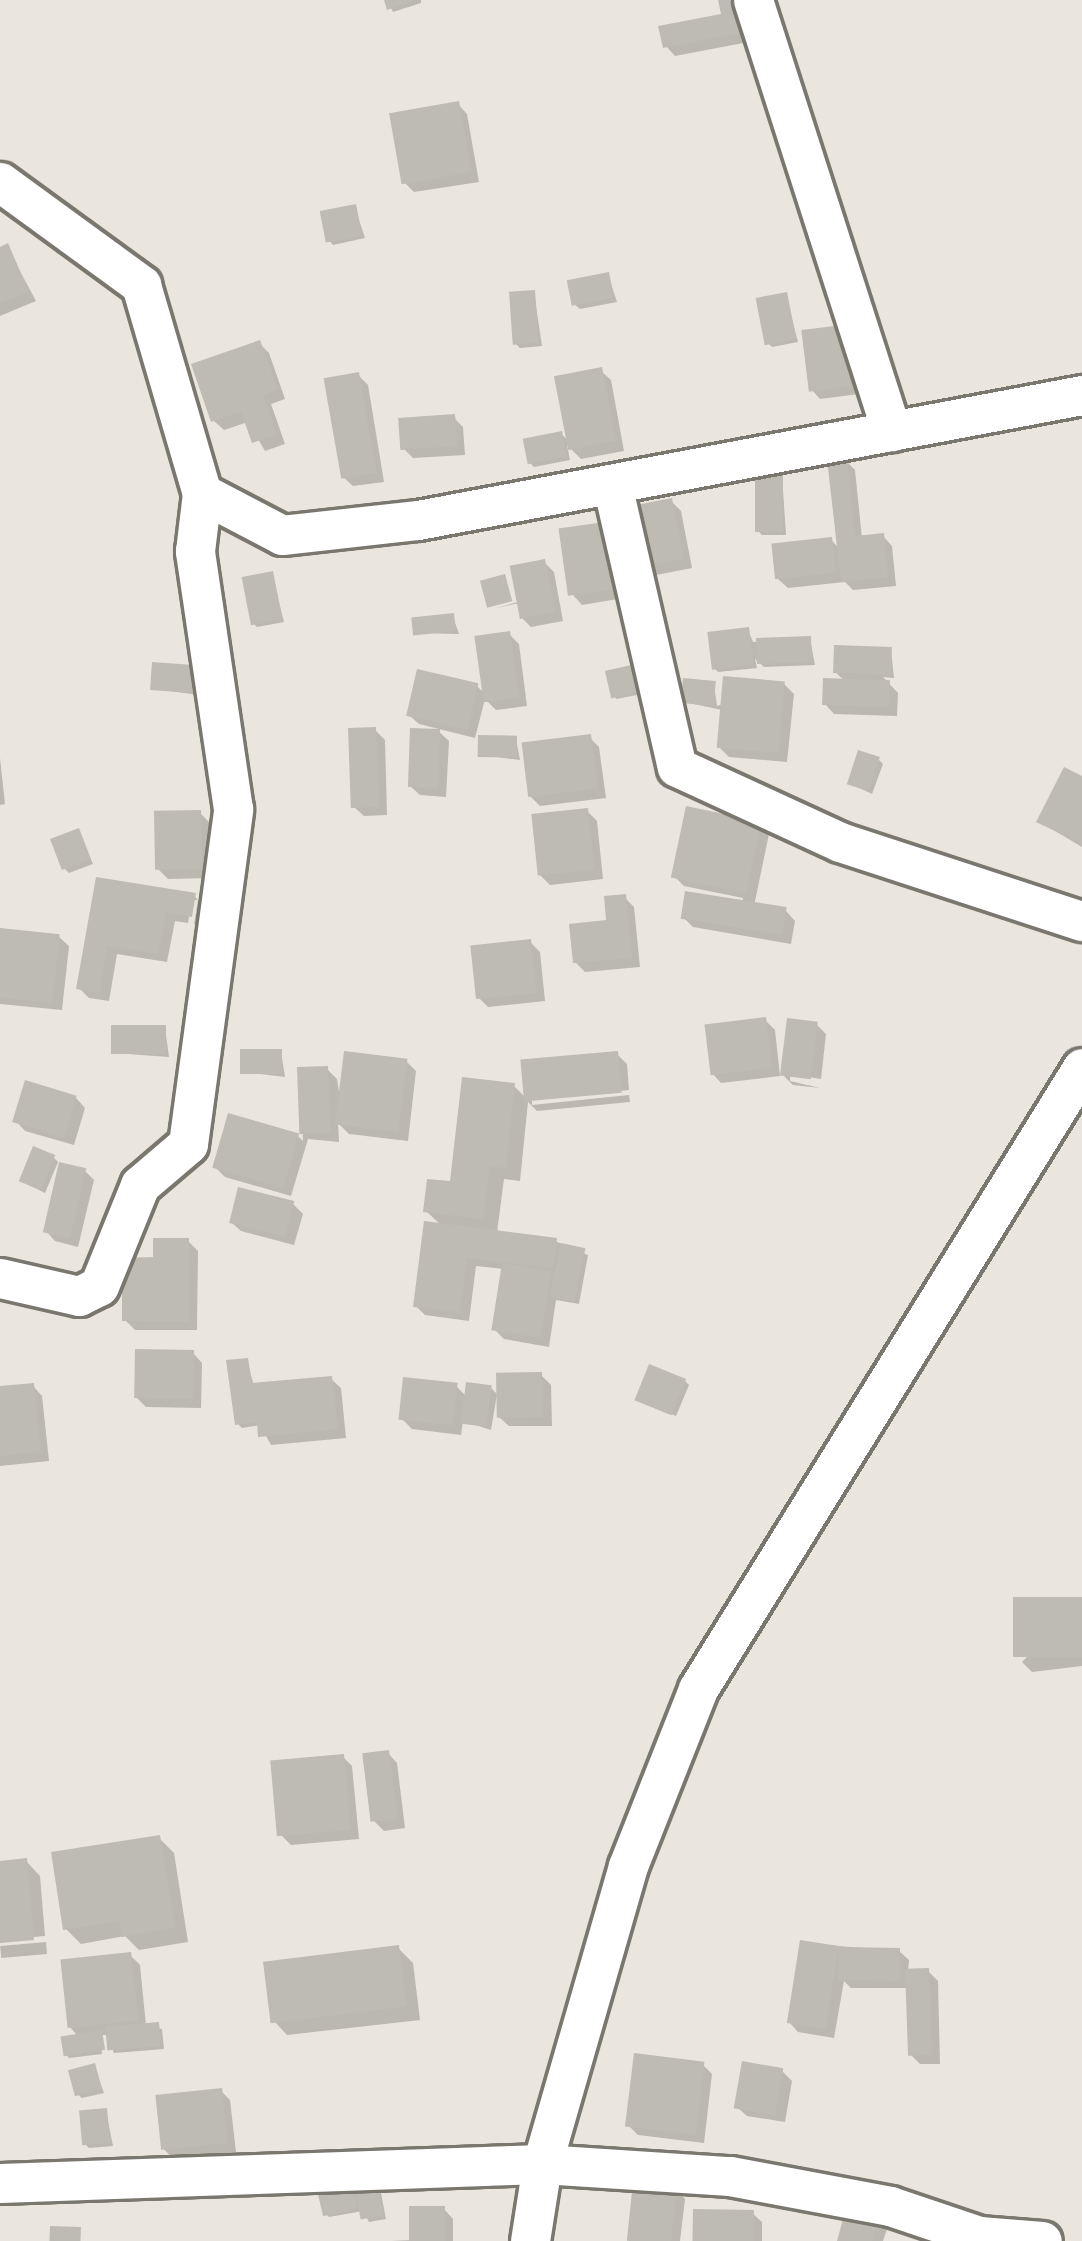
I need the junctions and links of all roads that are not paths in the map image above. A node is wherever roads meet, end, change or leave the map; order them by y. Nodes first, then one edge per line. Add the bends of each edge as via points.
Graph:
1 (753, 0) edge
2 (0, 182) edge
3 (1082, 395) edge
4 (891, 431) junction
5 (612, 484) junction
6 (202, 493) junction
7 (1082, 921) edge
8 (1082, 1068) edge
9 (0, 1277) edge
10 (542, 2164) junction
11 (0, 2183) edge
12 (530, 2241) edge
13 (1042, 2241) edge

1 - 4 street
2 - 6 street via 141,285
3 - 4 street
4 - 5 street
5 - 6 street via 283,536
5 - 7 street via 677,767 840,842
6 - 9 street via 195,551 233,809 188,1144 140,1185 99,1286 79,1296
8 - 10 street via 698,1689 628,1865
10 - 11 street
10 - 12 street
10 - 13 street via 730,2176 890,2206 980,2236

